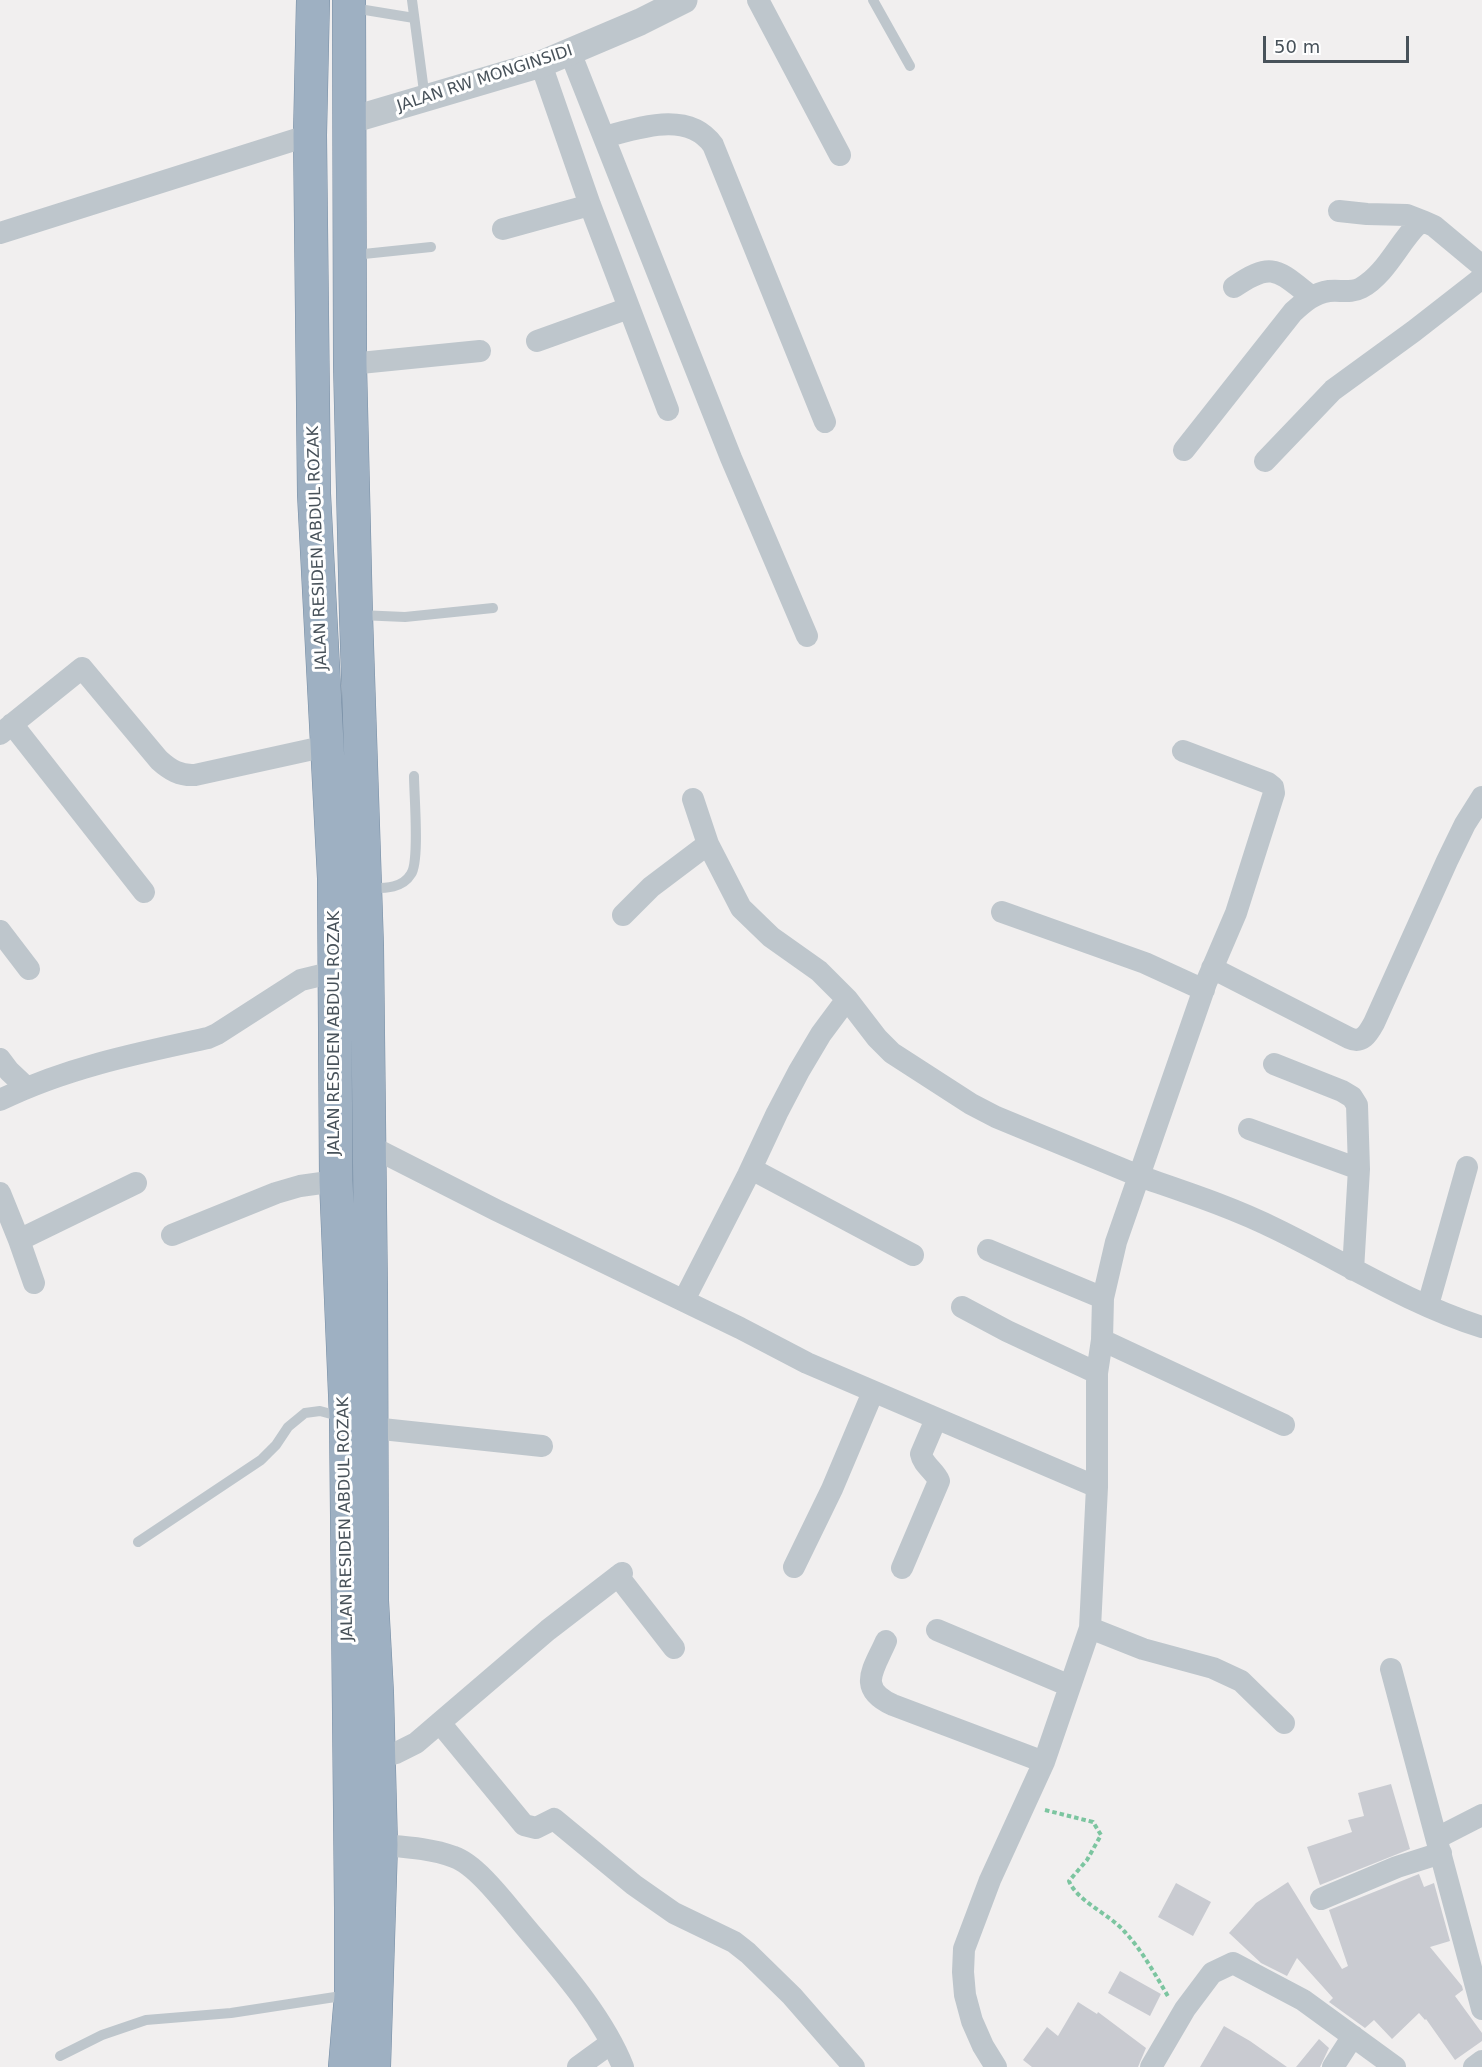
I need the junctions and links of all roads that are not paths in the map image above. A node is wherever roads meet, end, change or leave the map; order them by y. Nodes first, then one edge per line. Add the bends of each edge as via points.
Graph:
1 (314, 0) edge
2 (412, 0) edge
3 (684, 0) edge
4 (758, 0) edge
5 (873, 0) edge
6 (349, 4) edge
7 (414, 18) junction
8 (570, 52) junction
9 (541, 64) junction
10 (910, 66) dead end
11 (425, 99) junction
12 (348, 121) junction
13 (310, 135) junction
14 (604, 137) junction
15 (840, 155) dead end
16 (590, 205) junction
17 (1339, 211) dead end
18 (1425, 222) junction
19 (503, 230) dead end
20 (0, 232) edge
21 (431, 247) dead end
22 (349, 255) junction
23 (1482, 266) edge
24 (1482, 278) edge
25 (1234, 287) dead end
26 (1312, 297) junction
27 (629, 308) junction
28 (537, 341) dead end
29 (480, 351) dead end
30 (350, 364) junction
31 (668, 410) dead end
32 (825, 422) dead end
33 (1184, 450) dead end
34 (1265, 460) dead end
35 (493, 608) dead end
36 (356, 615) junction
37 (807, 636) dead end
38 (6, 729) edge
39 (327, 746) junction
40 (1183, 752) dead end
41 (414, 776) dead end
42 (1482, 797) edge
43 (693, 799) dead end
44 (708, 844) junction
45 (365, 888) junction
46 (144, 892) dead end
47 (1002, 912) dead end
48 (623, 915) dead end
49 (0, 931) edge
50 (29, 969) dead end
51 (334, 972) junction
52 (1208, 978) junction
53 (847, 999) junction
54 (0, 1059) edge
55 (1274, 1064) dead end
56 (26, 1088) junction
57 (0, 1100) edge
58 (1250, 1129) dead end
59 (370, 1146) junction
60 (1467, 1167) dead end
61 (1359, 1170) junction
62 (748, 1175) junction
63 (1139, 1176) junction
64 (336, 1181) junction
65 (136, 1183) dead end
66 (0, 1193) edge
67 (172, 1235) dead end
68 (20, 1240) junction
69 (988, 1250) dead end
70 (913, 1255) dead end
71 (1353, 1270) junction
72 (34, 1283) dead end
73 (1103, 1298) junction
74 (684, 1300) junction
75 (1428, 1305) junction
76 (962, 1307) dead end
77 (1482, 1327) edge
78 (1102, 1340) junction
79 (1097, 1373) junction
80 (873, 1392) junction
81 (936, 1419) junction
82 (359, 1422) junction
83 (1284, 1425) dead end
84 (542, 1446) dead end
85 (1097, 1487) junction
86 (138, 1542) dead end
87 (794, 1567) dead end
88 (903, 1568) dead end
89 (1090, 1628) junction
90 (937, 1630) dead end
91 (886, 1641) dead end
92 (674, 1648) dead end
93 (1391, 1669) dead end
94 (1070, 1686) junction
95 (440, 1723) junction
96 (1284, 1723) dead end
97 (379, 1758) junction
98 (1044, 1762) junction
99 (1482, 1815) edge
100 (381, 1845) junction
101 (1439, 1846) junction
102 (1321, 1899) dead end
103 (351, 1995) junction
104 (1482, 2009) edge
105 (1353, 2036) junction
106 (611, 2043) junction
107 (60, 2056) dead end
108 (1482, 2061) edge
109 (345, 2067) edge
110 (374, 2067) edge
111 (578, 2067) edge
112 (623, 2067) edge
113 (854, 2067) edge
114 (995, 2067) edge
115 (1151, 2067) edge
116 (1333, 2067) edge
117 (1395, 2067) edge
118 (1474, 2067) edge

1 - 13 highway, JALAN RESIDEN ABDUL ROZAK
2 - 7 lane
3 - 8 street, JALAN RW MONGINSIDI
4 - 15 street
5 - 10 lane
6 - 7 lane
6 - 12 highway, JALAN RESIDEN ABDUL ROZAK
7 - 11 lane
8 - 9 street, JALAN RW MONGINSIDI
8 - 14 street
9 - 11 street, JALAN RW MONGINSIDI
9 - 16 street
11 - 12 street, JALAN RW MONGINSIDI
12 - 22 highway, JALAN RESIDEN ABDUL ROZAK
13 - 20 street
13 - 39 highway, JALAN RESIDEN ABDUL ROZAK via 314,494
14 - 32 street via 647,126 669,125 690,127 714,145
14 - 37 street via 731,458
16 - 19 street
16 - 27 street
17 - 18 street via 1407,215
18 - 23 street
18 - 26 street via 1409,232 1377,275 1363,287
21 - 22 lane
22 - 30 highway, JALAN RESIDEN ABDUL ROZAK
24 - 34 street via 1333,390
25 - 26 street via 1251,275 1274,271
26 - 33 street via 1293,312
27 - 28 street
27 - 31 street
29 - 30 street
30 - 36 highway, JALAN RESIDEN ABDUL ROZAK
35 - 36 lane via 405,616
36 - 45 highway, JALAN RESIDEN ABDUL ROZAK
38 - 39 street via 82,668 159,760 181,774 195,775
38 - 46 street
39 - 51 highway, JALAN RESIDEN ABDUL ROZAK
40 - 52 street via 1268,783 1274,790 1236,913
41 - 45 lane via 412,874 398,886
42 - 52 street via 1447,861 1374,1023 1360,1040 1354,1041
43 - 44 street
44 - 48 street via 651,887
44 - 53 street via 747,915 819,971
45 - 59 highway, JALAN RESIDEN ABDUL ROZAK
47 - 52 street via 1145,963
49 - 50 street
51 - 56 street via 301,981 208,1038 90,1066
51 - 64 highway, JALAN RESIDEN ABDUL ROZAK
52 - 63 street
53 - 62 street via 800,1071
53 - 63 street via 892,1053 970,1104
54 - 56 street
55 - 61 street via 1355,1100 1359,1111
56 - 57 street
58 - 61 street
59 - 74 street
59 - 82 highway, JALAN RESIDEN ABDUL ROZAK
60 - 75 street
61 - 71 street
62 - 70 street via 759,1173
62 - 74 street
63 - 71 street via 1241,1213
63 - 73 street via 1116,1242
64 - 67 street via 276,1193
64 - 82 highway, JALAN RESIDEN ABDUL ROZAK
65 - 68 street
66 - 68 street
68 - 72 street
69 - 73 street
71 - 75 street
73 - 78 street
74 - 80 street
75 - 77 street
76 - 79 street
78 - 79 street
78 - 83 street
79 - 85 street
80 - 81 street
80 - 87 street
81 - 85 street
81 - 88 street via 921,1454 939,1481
82 - 84 street
82 - 86 lane via 320,1411 305,1413 288,1426 261,1460
82 - 97 highway, JALAN RESIDEN ABDUL ROZAK
82 - 103 highway, JALAN RESIDEN ABDUL ROZAK
85 - 89 street
89 - 94 street
89 - 96 street via 1241,1681
90 - 94 street
91 - 98 street via 870,1678 877,1696
92 - 95 street via 620,1575 548,1630
93 - 101 street
94 - 98 street
95 - 97 street via 416,1743
95 - 113 street via 524,1825 536,1828 554,1819 674,1914 734,1942 792,1996
97 - 100 highway, JALAN RESIDEN ABDUL ROZAK
98 - 114 street via 990,1880 964,1949 965,1995 982,2046
99 - 101 street
100 - 106 street via 456,1857 478,1874 548,1954
100 - 110 highway, JALAN RESIDEN ABDUL ROZAK
101 - 102 street
101 - 104 street
103 - 107 lane via 231,2013 146,2020 102,2035
103 - 109 highway, JALAN RESIDEN ABDUL ROZAK
105 - 115 street via 1302,2000 1233,1963 1212,1973 1180,2016
105 - 116 street
105 - 117 street
106 - 111 street
106 - 112 street
108 - 118 street

